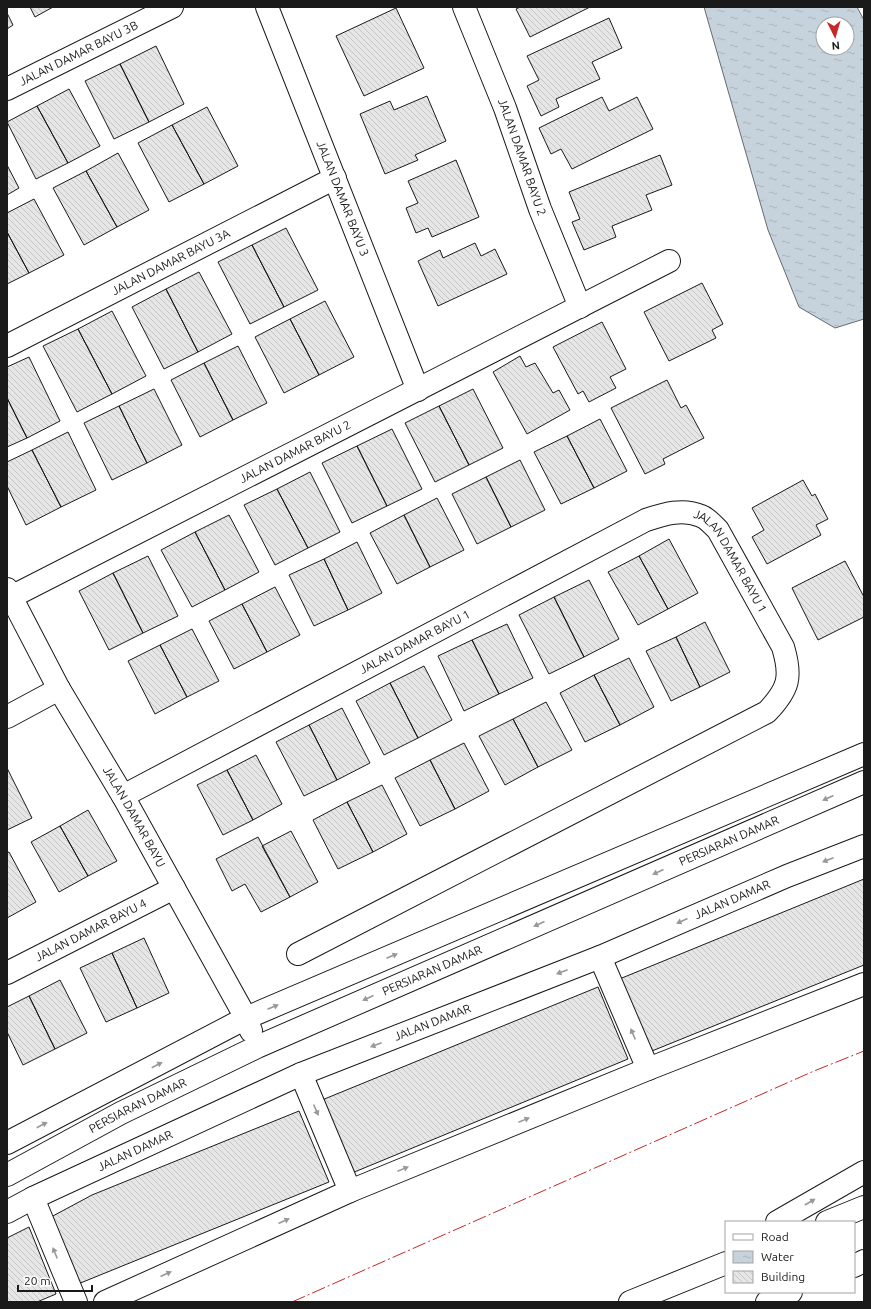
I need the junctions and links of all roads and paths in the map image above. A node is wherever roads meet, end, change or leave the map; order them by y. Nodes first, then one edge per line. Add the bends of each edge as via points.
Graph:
1 (172, 7) edge
2 (267, 7) edge
3 (464, 7) edge
4 (7, 88) edge
5 (335, 178) junction
6 (669, 261) dead end
7 (580, 307) junction
8 (7, 346) edge
9 (418, 390) junction
10 (9, 593) edge
11 (60, 689) junction
12 (7, 717) edge
13 (864, 754) edge
14 (864, 782) edge
15 (123, 796) junction
16 (864, 846) edge
17 (174, 888) junction
18 (298, 954) dead end
19 (600, 957) junction
20 (7, 973) edge
21 (864, 984) edge
22 (246, 1018) junction
23 (257, 1047) junction
24 (648, 1069) junction
25 (301, 1074) junction
26 (7, 1143) edge
27 (864, 1172) edge
28 (7, 1175) edge
29 (350, 1191) junction
30 (32, 1198) junction
31 (864, 1207) edge
32 (7, 1212) edge
33 (778, 1221) edge
34 (829, 1221) edge
35 (725, 1252) edge
36 (864, 1261) edge
37 (725, 1263) edge
38 (855, 1266) edge
39 (664, 1288) junction
40 (789, 1293) edge
41 (76, 1302) edge
42 (104, 1302) edge
43 (630, 1302) edge
44 (767, 1302) edge

1 - 4 street, JALAN DAMAR BAYU 3B
2 - 5 street, JALAN DAMAR BAYU 3
3 - 7 street, JALAN DAMAR BAYU 2
5 - 8 street, JALAN DAMAR BAYU 3A
5 - 9 street, JALAN DAMAR BAYU 3
6 - 7 street, JALAN DAMAR BAYU 2
7 - 9 street, JALAN DAMAR BAYU 2
9 - 10 street, JALAN DAMAR BAYU 2
10 - 11 street, JALAN DAMAR BAYU
11 - 12 street
11 - 15 street, JALAN DAMAR BAYU
22 -> 13 street
14 -> 23 street, PERSIARAN DAMAR
15 - 17 street, JALAN DAMAR BAYU
15 - 18 street, JALAN DAMAR BAYU 1 via 646,520 668,513 687,512 702,516 718,530 783,647 788,664 787,682 780,698 767,712
16 -> 19 street, JALAN DAMAR via 787,876
17 - 20 street, JALAN DAMAR BAYU 4
17 - 22 street, JALAN DAMAR BAYU
24 -> 19 street
19 -> 25 street, JALAN DAMAR
21 - 24 street
22 - 23 street, JALAN DAMAR BAYU
26 -> 22 street
23 - 28 street, PERSIARAN DAMAR via 121,1113
29 -> 24 street
25 -> 29 street
25 - 30 street, JALAN DAMAR
33 -> 27 street
42 -> 29 street
30 - 32 street, JALAN DAMAR
41 -> 30 street
31 - 34 street
35 - 39 street
36 - 38 street
37 - 39 street
39 - 43 street
40 - 44 street

